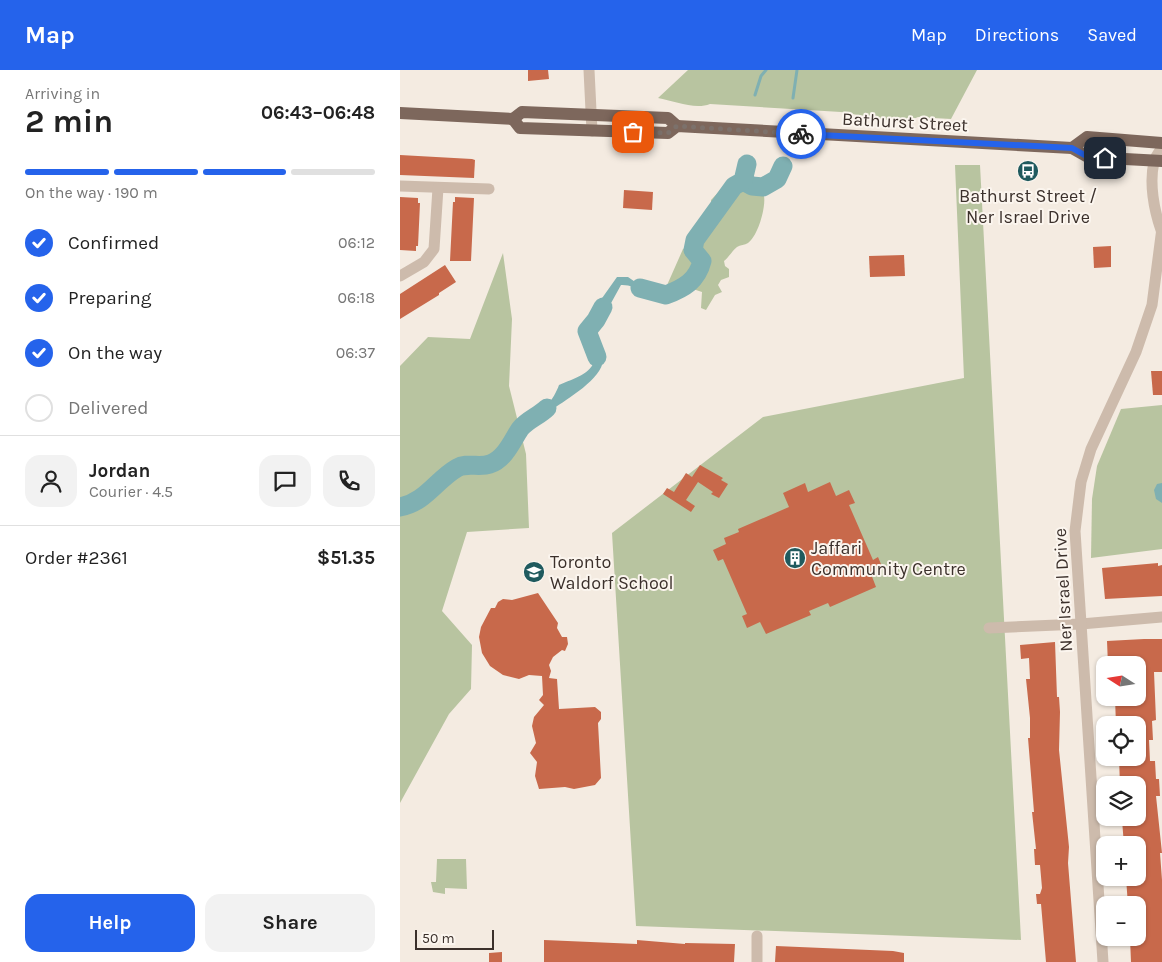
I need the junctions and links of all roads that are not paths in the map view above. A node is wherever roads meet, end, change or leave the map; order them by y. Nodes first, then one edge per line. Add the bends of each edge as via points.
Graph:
1 (589, 70) edge
2 (400, 113) edge
3 (591, 116) junction
4 (513, 118) junction
5 (677, 126) junction
6 (592, 131) junction
7 (1162, 143) edge
8 (1072, 148) junction
9 (1162, 148) edge
10 (1158, 161) edge
11 (400, 186) edge
12 (438, 188) junction
13 (489, 189) dead end
14 (1162, 229) edge
15 (400, 276) edge
16 (1162, 617) edge
17 (1081, 624) junction
18 (989, 628) dead end
19 (758, 936) dead end
20 (757, 962) edge
21 (1103, 962) edge

1 - 3 street
2 - 4 main road, Bathurst Street
3 - 4 main road, Bathurst Street via 522,112
3 - 5 main road, Bathurst Street via 668,118
3 - 6 street
4 - 6 main road, Bathurst Street via 520,128
5 - 6 main road, Bathurst Street via 668,133
5 - 8 main road, Bathurst Street
7 - 8 main road, Bathurst Street via 1087,137
8 - 10 main road, Bathurst Street via 1088,157
9 - 10 street
10 - 14 street, Ner Israel Drive via 1154,211
11 - 12 street
12 - 13 street
12 - 15 street via 434,249 426,260
14 - 17 street, Ner Israel Drive via 1152,305 1140,343 1091,448 1081,482 1076,531
16 - 17 street
17 - 18 street
17 - 21 street, Ner Israel Drive
19 - 20 street

